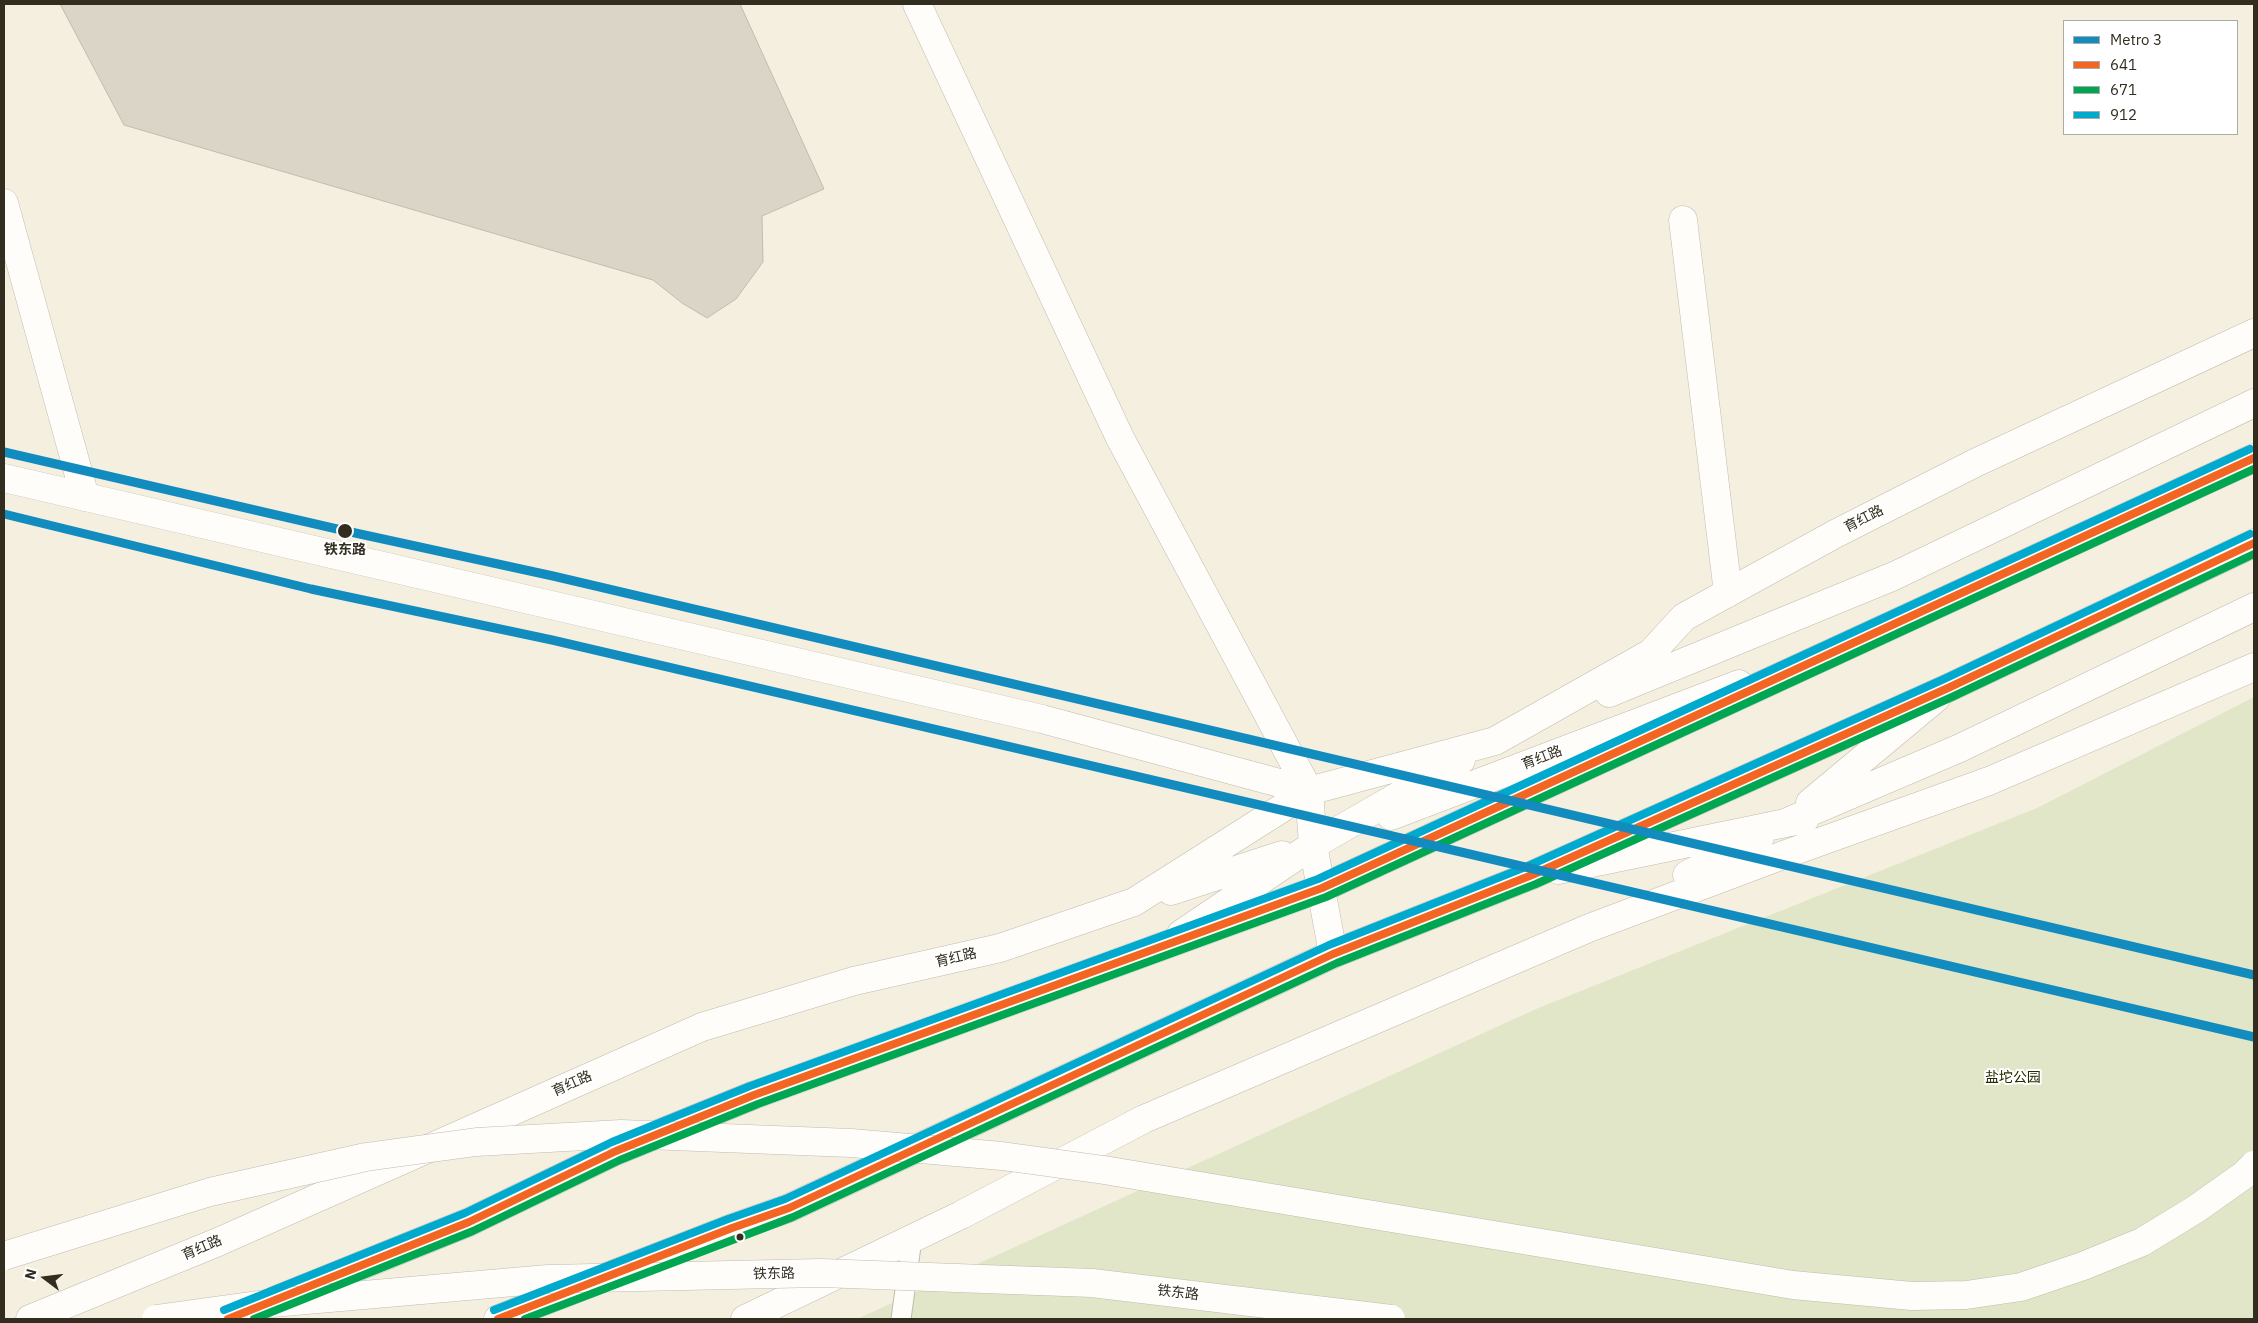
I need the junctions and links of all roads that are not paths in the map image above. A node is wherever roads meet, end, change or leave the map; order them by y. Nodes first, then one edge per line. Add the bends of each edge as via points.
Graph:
1 (917, 4) edge
2 (4, 203) edge
3 (1683, 220) dead end
4 (2254, 333) edge
5 (2254, 403) edge
6 (2254, 458) edge
7 (4, 478) edge
8 (85, 497) junction
9 (2254, 543) edge
10 (1728, 593) junction
11 (2254, 607) edge
12 (1907, 620) junction
13 (2254, 667) edge
14 (1948, 688) junction
15 (1495, 741) junction
16 (1989, 781) junction
17 (1309, 791) junction
18 (1787, 822) junction
19 (1313, 845) junction
20 (1532, 875) junction
21 (1322, 888) junction
22 (1134, 902) junction
23 (1589, 928) junction
24 (1161, 947) junction
25 (1333, 954) junction
26 (2254, 1165) edge
27 (912, 1239) junction
28 (4, 1256) edge
29 (30, 1319) edge
30 (156, 1319) edge
31 (228, 1319) edge
32 (498, 1319) edge
33 (745, 1319) edge
34 (901, 1319) edge
35 (1391, 1319) edge

1 - 17 main road via 1120,438
2 - 8 main road
3 - 10 main road
4 - 10 main road, 育红路 via 1975,463
5 - 15 main road, 育红路 via 1894,576
6 - 12 main road
7 - 8 main road
8 - 17 main road via 1042,719
9 - 14 main road
10 - 15 main road, 育红路 via 1684,617 1651,653
11 - 18 main road via 1960,748
12 - 19 main road, 育红路
12 - 21 main road, 育红路
13 - 16 main road
14 - 18 main road
14 - 20 main road
15 - 17 main road, 育红路
15 - 19 main road, 育红路
16 - 18 main road
16 - 23 main road
17 - 19 main road
17 - 22 main road, 育红路
18 - 20 main road
18 - 23 main road
19 - 21 main road
19 - 22 main road, 育红路
19 - 24 main road, 育红路
20 - 25 main road
21 - 24 main road, 育红路
21 - 25 main road
22 - 29 main road, 育红路 via 1000,948 854,981 702,1027 218,1242
23 - 27 main road via 1144,1119
24 - 31 main road, 育红路 via 745,1099 616,1151 470,1222
25 - 32 main road via 789,1208
26 - 28 main road, bridge via 2196,1209 2142,1242 2021,1287 1966,1294 1912,1296 1794,1285 1104,1170 1002,1156 851,1143 622,1134 476,1142 366,1157 210,1192
27 - 33 main road
27 - 34 lane
30 - 35 main road, 铁东路, bridge via 272,1303 548,1278 821,1273 1092,1283

